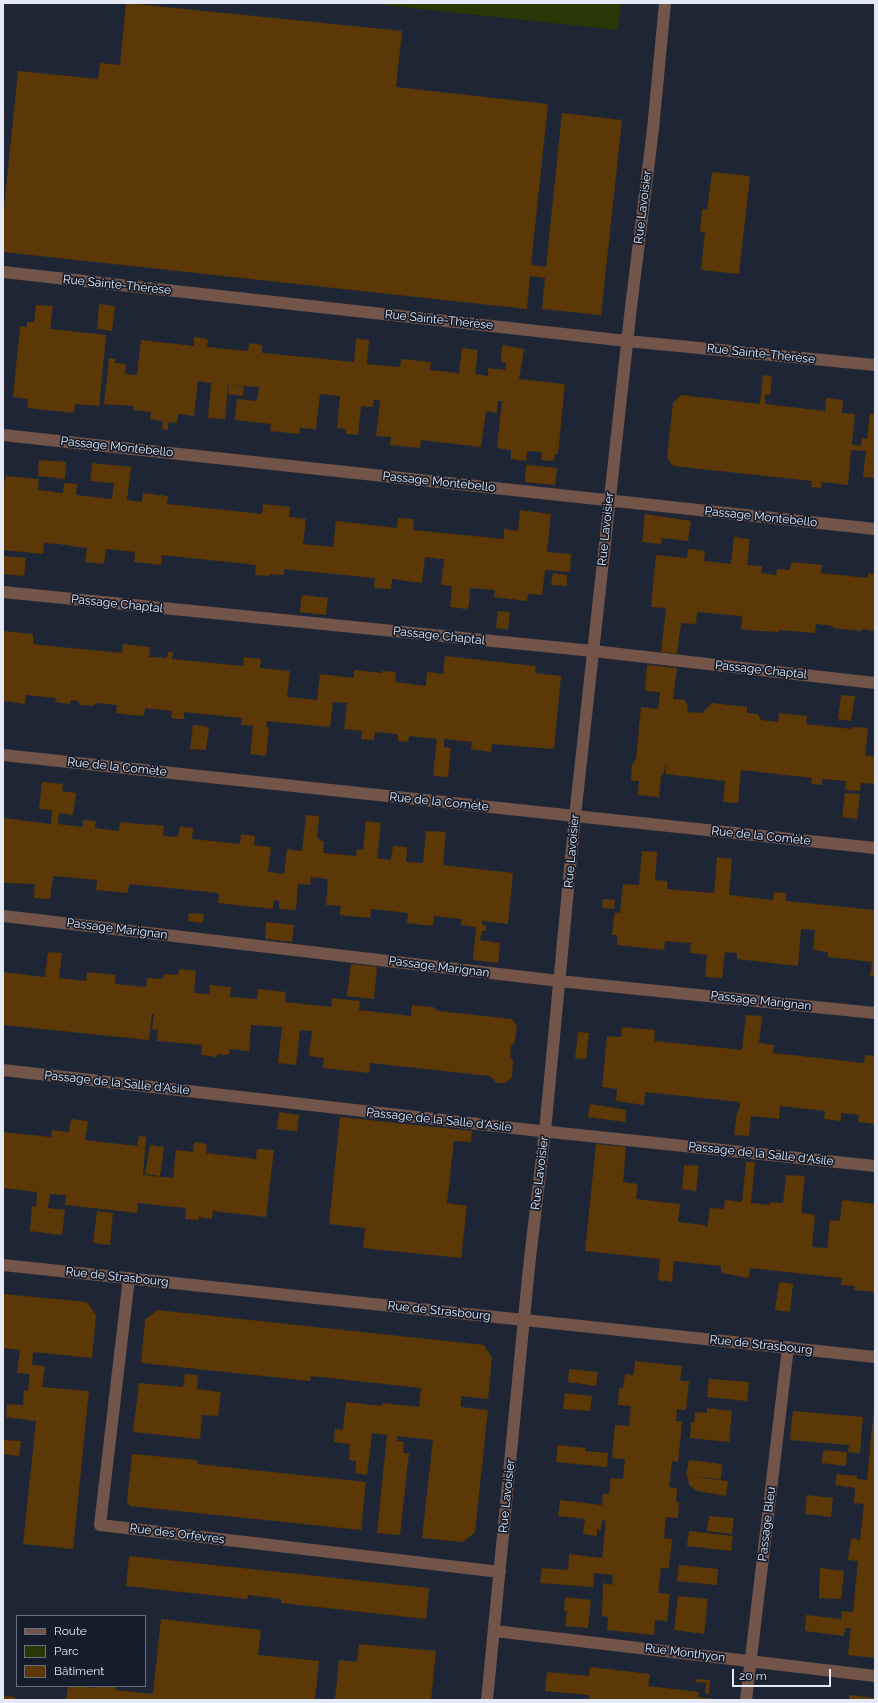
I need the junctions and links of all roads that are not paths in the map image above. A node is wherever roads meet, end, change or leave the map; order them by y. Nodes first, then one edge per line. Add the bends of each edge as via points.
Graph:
1 (665, 3) edge
2 (3, 272) edge
3 (628, 341) junction
4 (875, 365) edge
5 (3, 435) edge
6 (609, 500) junction
7 (875, 529) edge
8 (3, 592) edge
9 (593, 651) junction
10 (875, 683) edge
11 (3, 755) edge
12 (575, 816) junction
13 (875, 848) edge
14 (3, 916) edge
15 (559, 981) junction
16 (875, 1013) edge
17 (3, 1070) edge
18 (545, 1132) junction
19 (875, 1166) edge
20 (3, 1265) edge
21 (129, 1278) junction
22 (524, 1320) junction
23 (788, 1347) junction
24 (875, 1357) edge
25 (500, 1572) junction
26 (495, 1631) junction
27 (750, 1661) junction
28 (875, 1676) edge
29 (488, 1700) edge
30 (746, 1700) edge

1 - 3 street, Rue Lavoisier
2 - 3 street, Rue Sainte-Thérèse
3 - 4 street, Rue Sainte-Thérèse
3 - 6 street, Rue Lavoisier
5 - 6 street, Passage Montebello
6 - 7 street, Passage Montebello
6 - 9 street, Rue Lavoisier
8 - 9 street, Passage Chaptal
9 - 10 street, Passage Chaptal
9 - 12 street, Rue Lavoisier
11 - 12 street, Rue de la Comète
12 - 13 street, Rue de la Comète
12 - 15 street, Rue Lavoisier
14 - 15 street, Passage Marignan
15 - 16 street, Passage Marignan
15 - 18 street, Rue Lavoisier
17 - 18 street, Passage de la Salle d'Asile
18 - 19 street, Passage de la Salle d'Asile
18 - 22 street, Rue Lavoisier
20 - 21 street, Rue de Strasbourg
21 - 22 street, Rue de Strasbourg
21 - 25 street, Rue des Orfèvres via 100,1525
22 - 23 street, Rue de Strasbourg
22 - 25 street, Rue Lavoisier
23 - 24 street, Rue de Strasbourg
23 - 27 street, Passage Bleu
25 - 26 street, Rue Lavoisier
26 - 27 street, Rue Monthyon
26 - 29 street, Rue Lavoisier
27 - 28 street, Rue Monthyon
27 - 30 street, Passage Bleu

